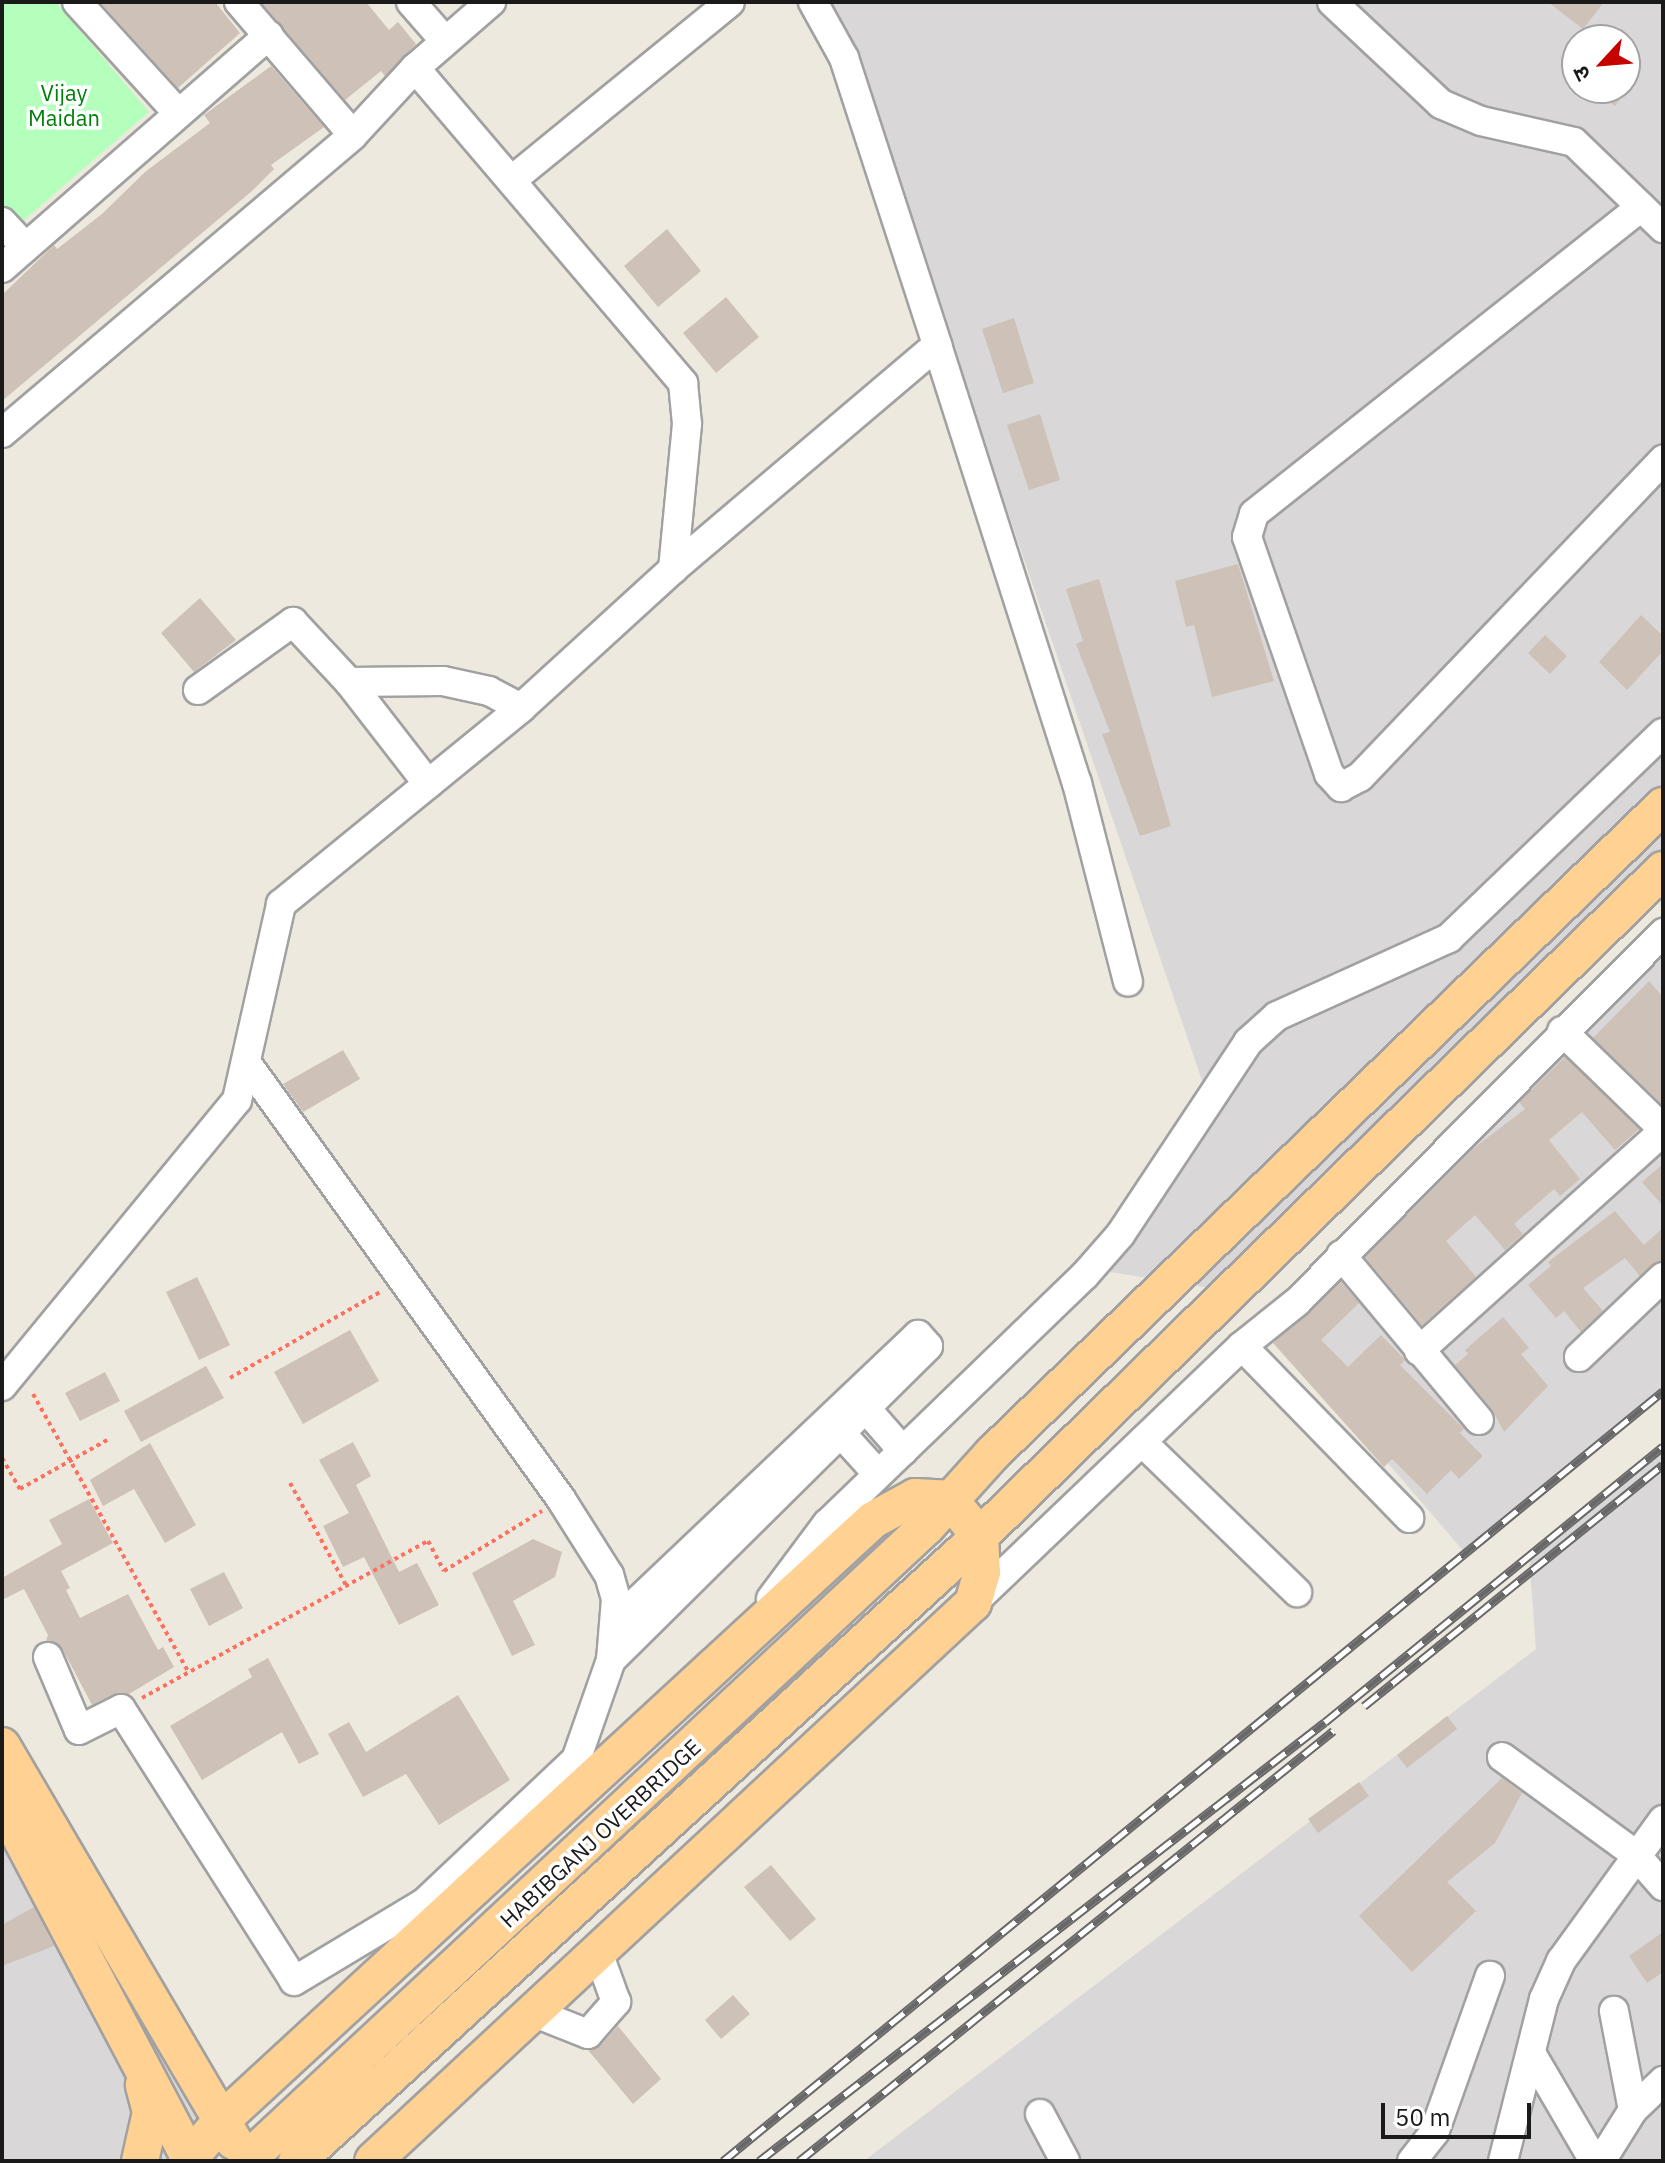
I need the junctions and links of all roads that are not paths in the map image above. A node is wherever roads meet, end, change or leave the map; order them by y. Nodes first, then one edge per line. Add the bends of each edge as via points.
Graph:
1 (77, 2) edge
2 (239, 2) edge
3 (411, 2) edge
4 (491, 2) edge
5 (730, 2) edge
6 (813, 2) edge
7 (1332, 2) edge
8 (269, 35) junction
9 (445, 41) junction
10 (415, 68) junction
11 (177, 112) junction
12 (353, 135) junction
13 (512, 180) junction
14 (1641, 207) junction
15 (2, 222) edge
16 (1663, 228) edge
17 (25, 247) junction
18 (2, 268) edge
19 (937, 345) junction
20 (5, 423) edge
21 (1660, 471) edge
22 (673, 569) junction
23 (349, 682) junction
24 (198, 690) dead end
25 (521, 708) junction
26 (1663, 733) edge
27 (428, 784) junction
28 (1663, 806) edge
29 (1663, 870) edge
30 (1663, 933) edge
31 (1128, 982) dead end
32 (1562, 1031) junction
33 (242, 1076) junction
34 (1663, 1130) edge
35 (1341, 1255) junction
36 (1663, 1277) edge
37 (1242, 1346) junction
38 (1419, 1351) junction
39 (1579, 1357) dead end
40 (2, 1364) edge
41 (2, 1386) edge
42 (1479, 1420) dead end
43 (835, 1427) junction
44 (1142, 1442) junction
45 (903, 1451) junction
46 (878, 1474) junction
47 (949, 1499) junction
48 (1409, 1518) dead end
49 (980, 1536) junction
50 (1297, 1592) dead end
51 (973, 1603) junction
52 (615, 1623) junction
53 (736, 1644) junction
54 (48, 1657) dead end
55 (611, 1660) junction
56 (2, 1746) edge
57 (1502, 1757) dead end
58 (2, 1802) edge
59 (1663, 1820) edge
60 (2, 1825) edge
61 (1635, 1854) junction
62 (1663, 1886) edge
63 (599, 1955) junction
64 (1490, 1976) dead end
65 (1614, 2011) dead end
66 (535, 2013) junction
67 (1531, 2053) junction
68 (1663, 2081) edge
69 (1633, 2110) junction
70 (1040, 2114) dead end
71 (222, 2120) junction
72 (189, 2160) edge
73 (140, 2161) edge
74 (246, 2161) edge
75 (297, 2161) edge
76 (373, 2161) edge
77 (1065, 2161) edge
78 (1412, 2161) edge
79 (1503, 2161) edge
80 (1594, 2161) edge
81 (1601, 2161) edge

1 - 11 street
2 - 8 street
3 - 9 street
4 - 9 street
5 - 13 street
6 - 19 street via 844,58
7 - 14 street via 1441,104 1481,121 1574,142
8 - 11 street
8 - 12 street
9 - 10 street
10 - 12 street
10 - 13 street
11 - 17 street
12 - 20 street
13 - 22 street via 683,383 687,424
14 - 16 street
14 - 21 street via 1254,514 1247,537 1329,774 1341,787 1360,777
15 - 17 street
17 - 18 street
19 - 22 street
19 - 31 street via 1077,783
22 - 25 street
23 - 24 street via 293,622
23 - 25 street via 443,681 489,691
23 - 27 street
25 - 27 street
26 - 45 street via 1449,938 1277,1016 1248,1042 1120,1235
27 - 33 street via 281,904
28 - 47 main road, HABIBGANJ OVERBRIDGE
29 - 49 main road, HABIBGANJ OVERBRIDGE
30 - 32 street
32 - 34 street
32 - 35 street
33 - 40 street
33 - 41 street via 237,1100
33 - 52 street via 405,1278 561,1499 609,1575
34 - 38 street
35 - 37 street via 1289,1310
35 - 38 street
36 - 39 street
37 - 44 street
37 - 48 street
38 - 42 street
43 - 45 street via 860,1402
43 - 46 street
43 - 52 street
43 - 55 street
44 - 50 street
44 - 51 street
45 - 46 street
46 - 53 street via 827,1524
47 - 49 main road
47 - 53 main road via 915,1497 873,1520
47 - 74 main road, HABIBGANJ OVERBRIDGE
49 - 51 main road via 982,1572
49 - 75 main road, HABIBGANJ OVERBRIDGE
51 - 63 main road
52 - 55 street
53 - 71 main road
54 - 55 street via 79,1730 121,1709 294,1981 424,1903 576,1760
56 - 71 main road
57 - 61 street
58 - 72 main road
59 - 61 street
60 - 73 main road via 143,2083 151,2112
61 - 62 street
61 - 67 street via 1561,1961 1544,1999
63 - 66 main road
63 - 66 street via 616,2002 588,2034
64 - 78 street via 1434,2133
65 - 69 street
66 - 76 main road
67 - 79 street
67 - 80 street
68 - 69 street
69 - 81 street
70 - 77 street
71 - 72 main road
71 - 74 main road

